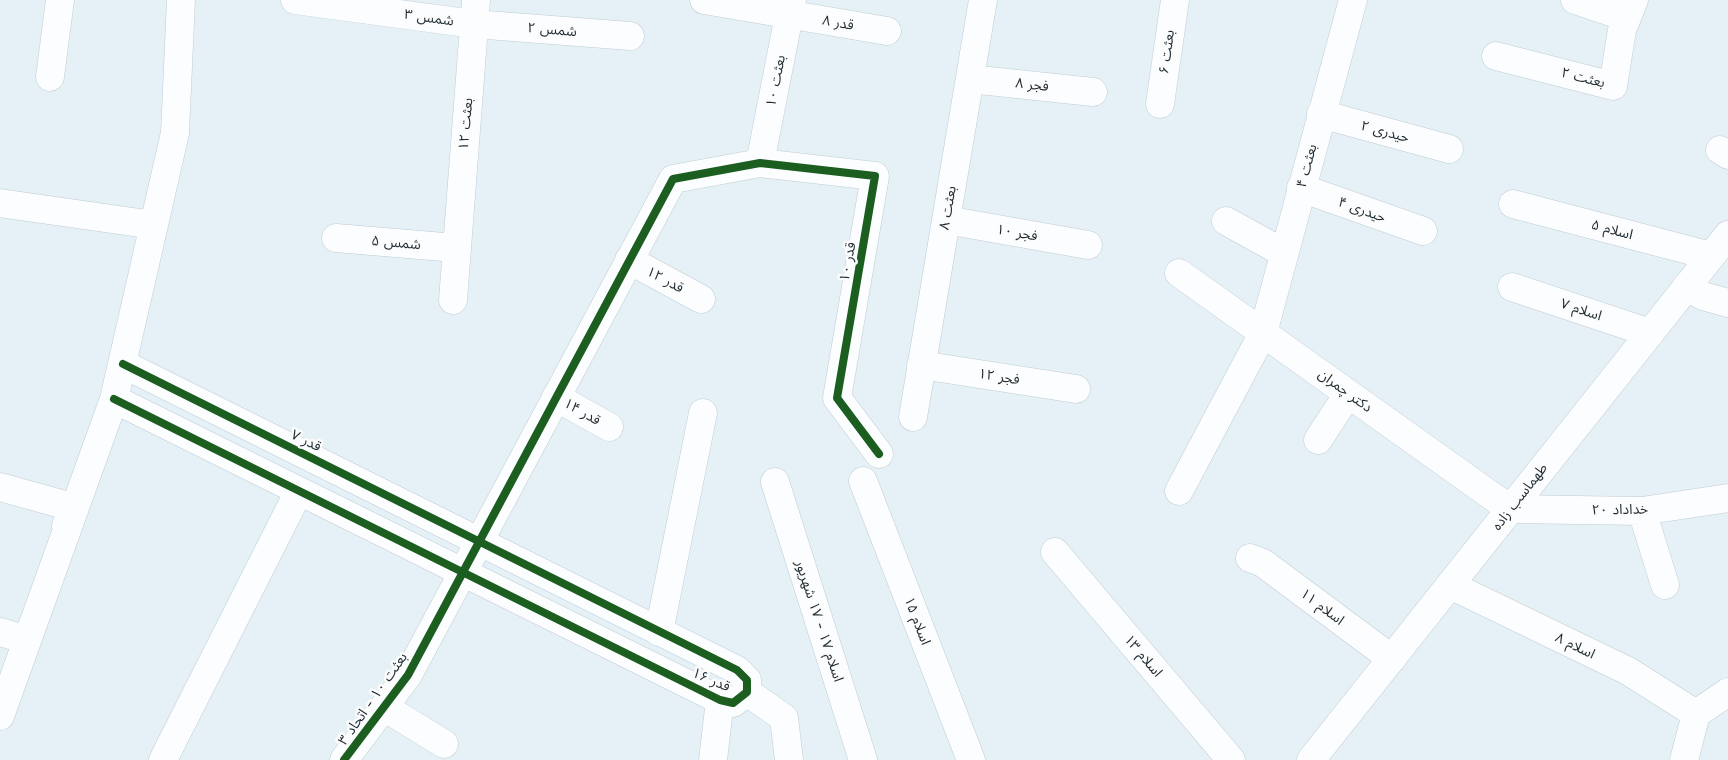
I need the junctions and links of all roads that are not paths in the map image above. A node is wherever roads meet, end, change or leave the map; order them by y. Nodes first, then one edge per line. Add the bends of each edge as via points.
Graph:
1 (60, 0) edge
2 (181, 0) edge
3 (295, 0) edge
4 (704, 0) edge
5 (983, 0) edge
6 (1175, 0) edge
7 (1353, 0) edge
8 (1575, 0) edge
9 (791, 7) edge
10 (1630, 8) edge
11 (475, 12) edge
12 (887, 31) dead end
13 (630, 36) dead end
14 (1496, 56) dead end
15 (50, 77) dead end
16 (970, 79) junction
17 (1093, 92) dead end
18 (1160, 104) dead end
19 (1322, 114) junction
20 (1449, 149) dead end
21 (760, 163) junction
22 (1301, 188) junction
23 (0, 203) edge
24 (1513, 204) dead end
25 (946, 220) junction
26 (1226, 221) dead end
27 (154, 225) junction
28 (1423, 231) dead end
29 (1728, 234) edge
30 (336, 238) dead end
31 (1088, 245) dead end
32 (456, 248) junction
33 (1284, 253) junction
34 (1711, 256) junction
35 (629, 260) junction
36 (1179, 273) dead end
37 (1512, 287) dead end
38 (1686, 287) junction
39 (453, 300) dead end
40 (701, 300) dead end
41 (1728, 304) edge
42 (1264, 333) junction
43 (1650, 333) junction
44 (123, 364) junction
45 (922, 365) junction
46 (1076, 389) dead end
47 (1348, 394) junction
48 (556, 397) junction
49 (114, 399) junction
50 (703, 413) dead end
51 (913, 417) dead end
52 (609, 427) dead end
53 (1318, 440) dead end
54 (879, 454) dead end
55 (863, 481) dead end
56 (775, 482) dead end
57 (0, 487) edge
58 (299, 491) junction
59 (1179, 491) dead end
60 (1728, 498) edge
61 (1510, 509) junction
62 (1642, 511) junction
63 (478, 541) junction
64 (1055, 552) dead end
65 (1250, 558) dead end
66 (462, 572) junction
67 (1450, 585) junction
68 (1665, 585) dead end
69 (0, 632) edge
70 (659, 632) junction
71 (27, 640) junction
72 (1392, 659) junction
73 (747, 692) junction
74 (1728, 692) edge
75 (720, 700) junction
76 (384, 707) junction
77 (1696, 714) junction
78 (0, 716) edge
79 (444, 744) dead end
80 (163, 760) edge
81 (344, 760) edge
82 (713, 760) edge
83 (789, 760) edge
84 (864, 760) edge
85 (971, 760) edge
86 (1231, 760) edge
87 (1311, 760) edge
88 (1684, 760) edge

1 - 15 street
2 - 27 street via 175,133
3 - 11 street, شمس ۳
4 - 9 street, قدر ۸
5 - 16 street, بعثت ۸
6 - 18 street, بعثت ۶
7 - 19 street, بعثت ۴
8 - 10 street
9 - 12 street, قدر ۸
9 - 21 street, بعثت ۱۰
10 - 14 street, بعثت ۲ via 1613,86
11 - 13 street, شمس ۲
11 - 32 street, بعثت ۱۲
16 - 17 street, فجر ۸
16 - 25 street, بعثت ۸
19 - 20 street, حیدری ۲
19 - 22 street, بعثت ۴
21 - 35 street, بعثت ۱۰ - اتحاد ۳ via 672,179
21 - 54 street, قدر ۱۰ via 875,176 837,398
22 - 28 street, حیدری ۴
22 - 33 street, بعثت ۴
23 - 27 street
24 - 34 street, اسلام ۵
25 - 31 street, فجر ۱۰
25 - 45 street, بعثت ۸
26 - 33 street
27 - 44 street
29 - 34 street, طهماسب زاده
30 - 32 street, شمس ۵
32 - 39 street, بعثت ۱۲
33 - 42 street, بعثت ۴
34 - 38 street, طهماسب زاده
35 - 40 street, قدر ۱۲
35 - 48 street, بعثت ۱۰ - اتحاد ۳
36 - 42 street, دکتر چمران
37 - 43 street, اسلام ۷
38 - 41 street
38 - 43 street, طهماسب زاده
42 - 47 street, دکتر چمران
42 - 59 street, بعثت ۴
43 - 61 street, طهماسب زاده
44 - 49 street
44 - 63 street, قدر ۷
45 - 46 street, فجر ۱۲
45 - 51 street, بعثت ۸
47 - 53 street
47 - 61 street, دکتر چمران
48 - 52 street, قدر ۱۴
48 - 63 street, بعثت ۱۰ - اتحاد ۳
49 - 58 street
49 - 71 street
50 - 70 street
55 - 85 street, اسلام ۱۵
56 - 84 street, اسلام ۱۷ - ۱۷ شهریور
57 - 71 street via 72,507
58 - 66 street
58 - 80 street
60 - 62 street, خداداد ۲۰
61 - 62 street, خداداد ۲۰
61 - 67 street, طهماسب زاده
62 - 68 street
63 - 66 street, بعثت ۱۰ - اتحاد ۳
63 - 70 street, قدر ۱۶
64 - 86 street, اسلام ۱۳
65 - 72 street, اسلام ۱۱ via 1263,563
66 - 75 street, قدر ۱۶
66 - 76 street, بعثت ۱۰ - اتحاد ۳ via 408,675
67 - 72 street, طهماسب زاده
67 - 77 street, اسلام ۸ via 1628,671
69 - 71 street
70 - 73 street, قدر ۱۶ via 737,670 746,680
71 - 78 street
72 - 87 street, طهماسب زاده
73 - 75 street, قدر ۱۶ via 733,703
73 - 83 street via 784,718
74 - 77 street
75 - 82 street
76 - 79 street
76 - 81 street, بعثت ۱۰ - اتحاد ۳
77 - 88 street

